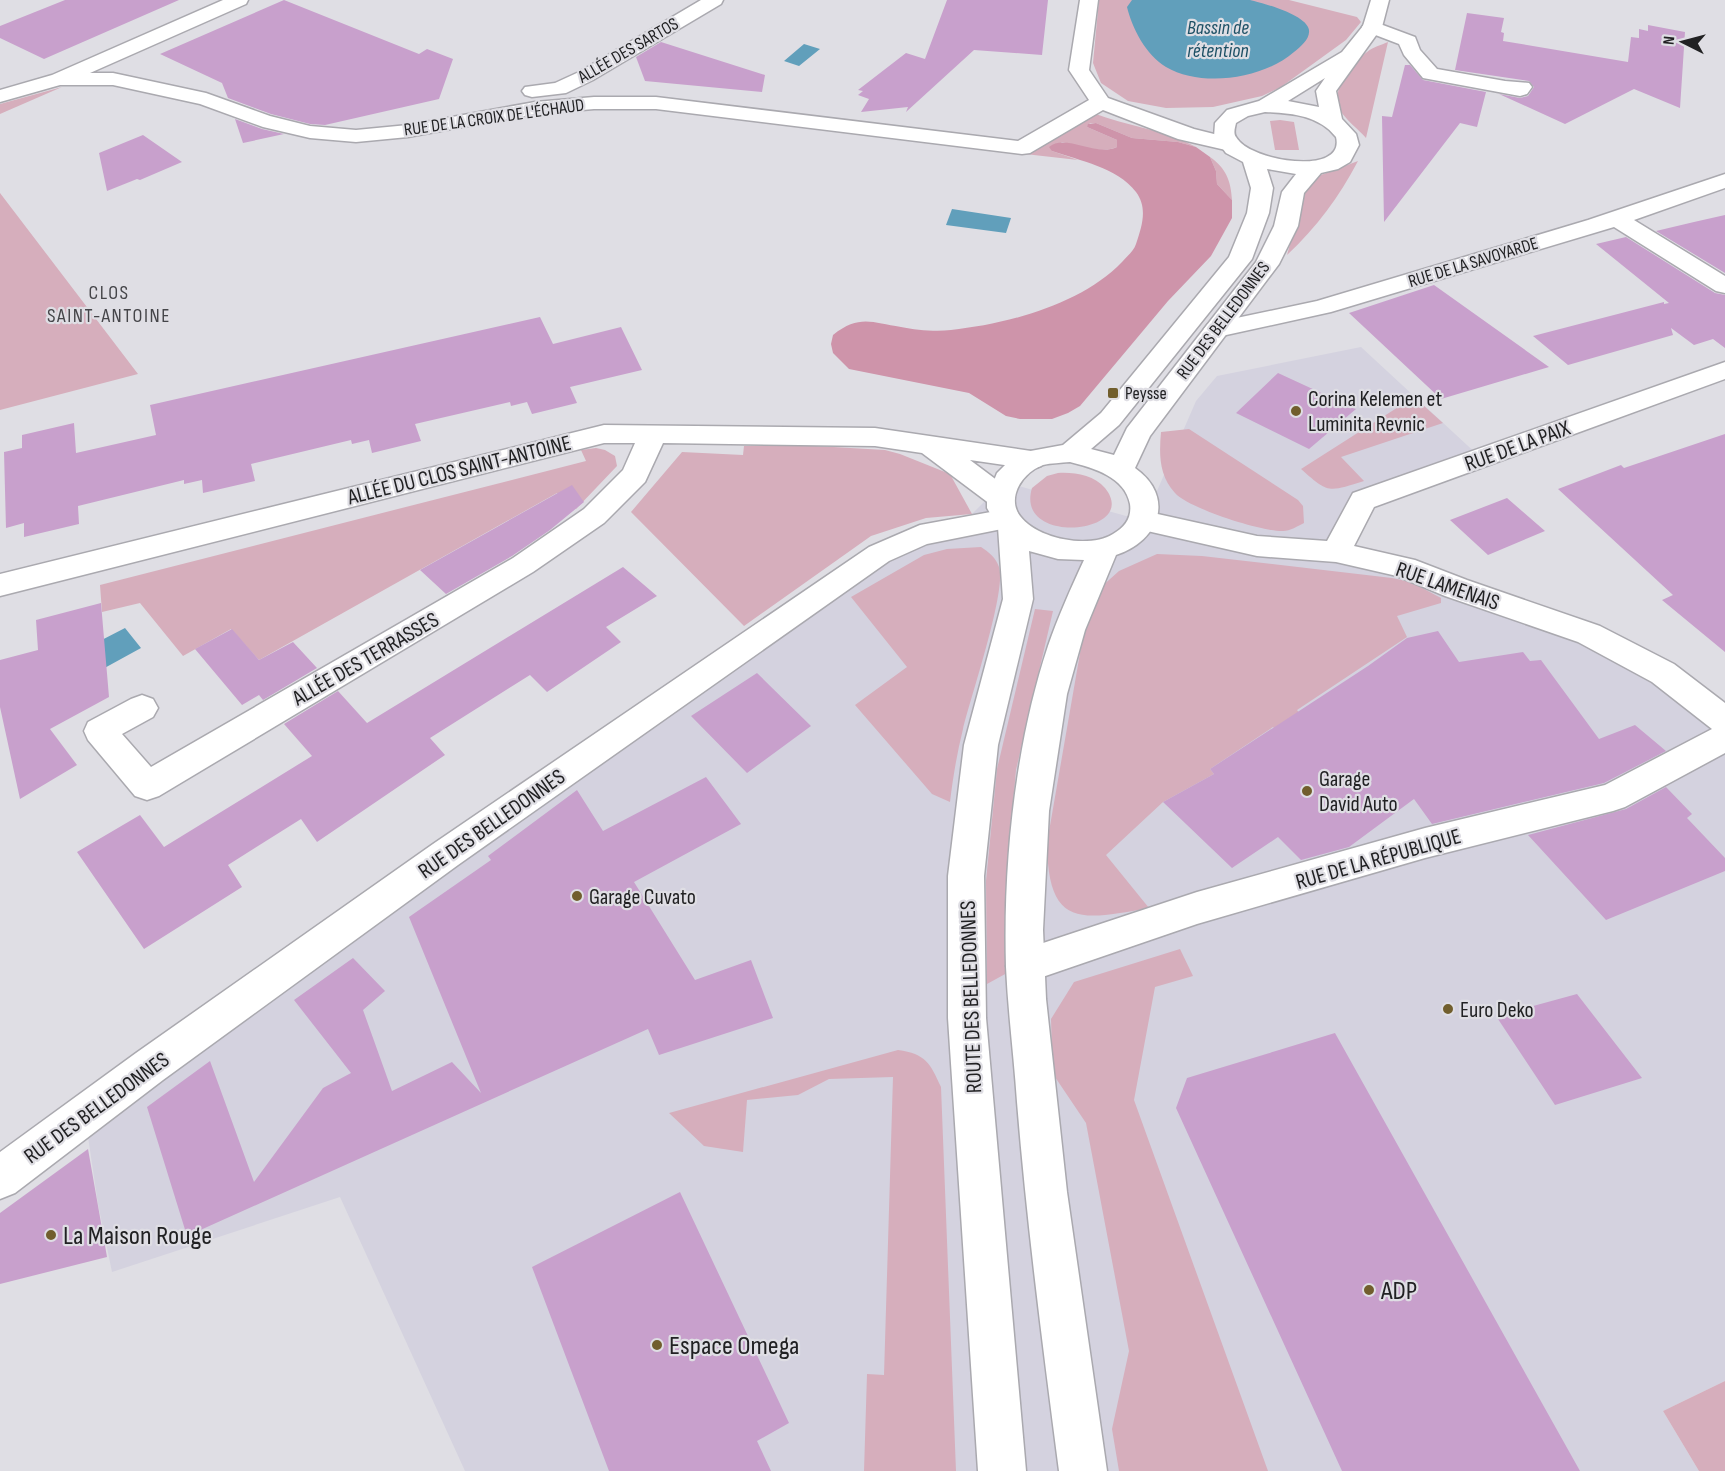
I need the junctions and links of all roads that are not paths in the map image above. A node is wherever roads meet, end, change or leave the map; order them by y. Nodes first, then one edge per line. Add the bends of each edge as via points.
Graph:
1 (239, 0) edge
2 (714, 0) edge
3 (1089, 0) edge
4 (1380, 0) edge
5 (1372, 27) junction
6 (1351, 53) junction
7 (60, 79) junction
8 (1506, 87) dead end
9 (514, 92) dead end
10 (0, 96) edge
11 (1101, 102) junction
12 (1265, 106) junction
13 (1138, 118) junction
14 (1214, 118) junction
15 (1332, 121) junction
16 (1230, 145) junction
17 (1253, 160) junction
18 (1314, 167) junction
19 (1725, 181) edge
20 (1616, 218) junction
21 (1725, 286) edge
22 (1217, 329) junction
23 (1725, 370) edge
24 (653, 434) junction
25 (927, 444) junction
26 (1070, 453) junction
27 (1031, 460) junction
28 (1121, 469) junction
29 (1006, 514) junction
30 (1143, 521) junction
31 (1104, 550) junction
32 (1336, 552) junction
33 (0, 585) edge
34 (142, 708) dead end
35 (1725, 721) edge
36 (1725, 738) edge
37 (1025, 966) junction
38 (0, 1178) edge
39 (1002, 1471) edge
40 (1083, 1471) edge

1 - 7 street
2 - 9 street, ALLÉE DES SARTOS via 559,89
3 - 11 street via 1079,70
4 - 5 street
5 - 6 street
5 - 8 street via 1408,41 1411,51 1430,74
6 - 12 street
6 - 15 street via 1326,91
7 - 10 street
7 - 11 street, RUE DE LA CROIX DE L'ÉCHAUD via 113,79 206,99 263,121 310,132 356,136 408,131 535,108 656,103 1022,148
11 - 13 street
12 - 14 street
12 - 15 street via 1301,109
13 - 14 street
13 - 16 street
14 - 16 street via 1224,125
15 - 18 street via 1343,129 1348,148 1342,157
16 - 17 street
17 - 18 street via 1285,168
17 - 26 street, RUE DES BELLEDONNES via 1262,188 1258,213 1240,259 1110,419
18 - 22 street, RUE DES BELLEDONNES via 1293,192 1286,226 1267,264
19 - 20 street, RUE DE LA SAVOYARDE
20 - 21 street
20 - 22 street, RUE DE LA SAVOYARDE via 1322,307
22 - 28 street, RUE DES BELLEDONNES via 1137,434
23 - 32 street, RUE DE LA PAIX via 1363,500
24 - 25 street, ALLÉE DU CLOS SAINT-ANTOINE via 875,436
24 - 33 street, ALLÉE DU CLOS SAINT-ANTOINE via 604,434 546,447
24 - 34 street, ALLÉE DES TERRASSES via 635,475 594,516 523,565 147,786 100,731
25 - 27 street, ALLÉE DU CLOS SAINT-ANTOINE
25 - 29 street, ALLÉE DU CLOS SAINT-ANTOINE via 965,470
26 - 27 street
26 - 28 street via 1101,459
27 - 29 street via 1014,469 1004,483
28 - 30 street via 1142,493 1146,507
29 - 31 street via 1030,540 1053,549
29 - 38 street, RUE DES BELLEDONNES via 920,535 879,554 370,908
29 - 39 street, ROUTE DES BELLEDONNES via 1018,599 981,745 966,876 967,1018
30 - 31 street via 1122,543
30 - 32 street, RUE LAMENAIS via 1257,546
31 - 37 street via 1060,658 1049,709 1030,832
32 - 35 street, RUE LAMENAIS via 1404,567 1589,634 1663,673
36 - 37 street, RUE DE LA RÉPUBLIQUE via 1613,797 1425,843 1197,908
37 - 40 street via 1047,1215

